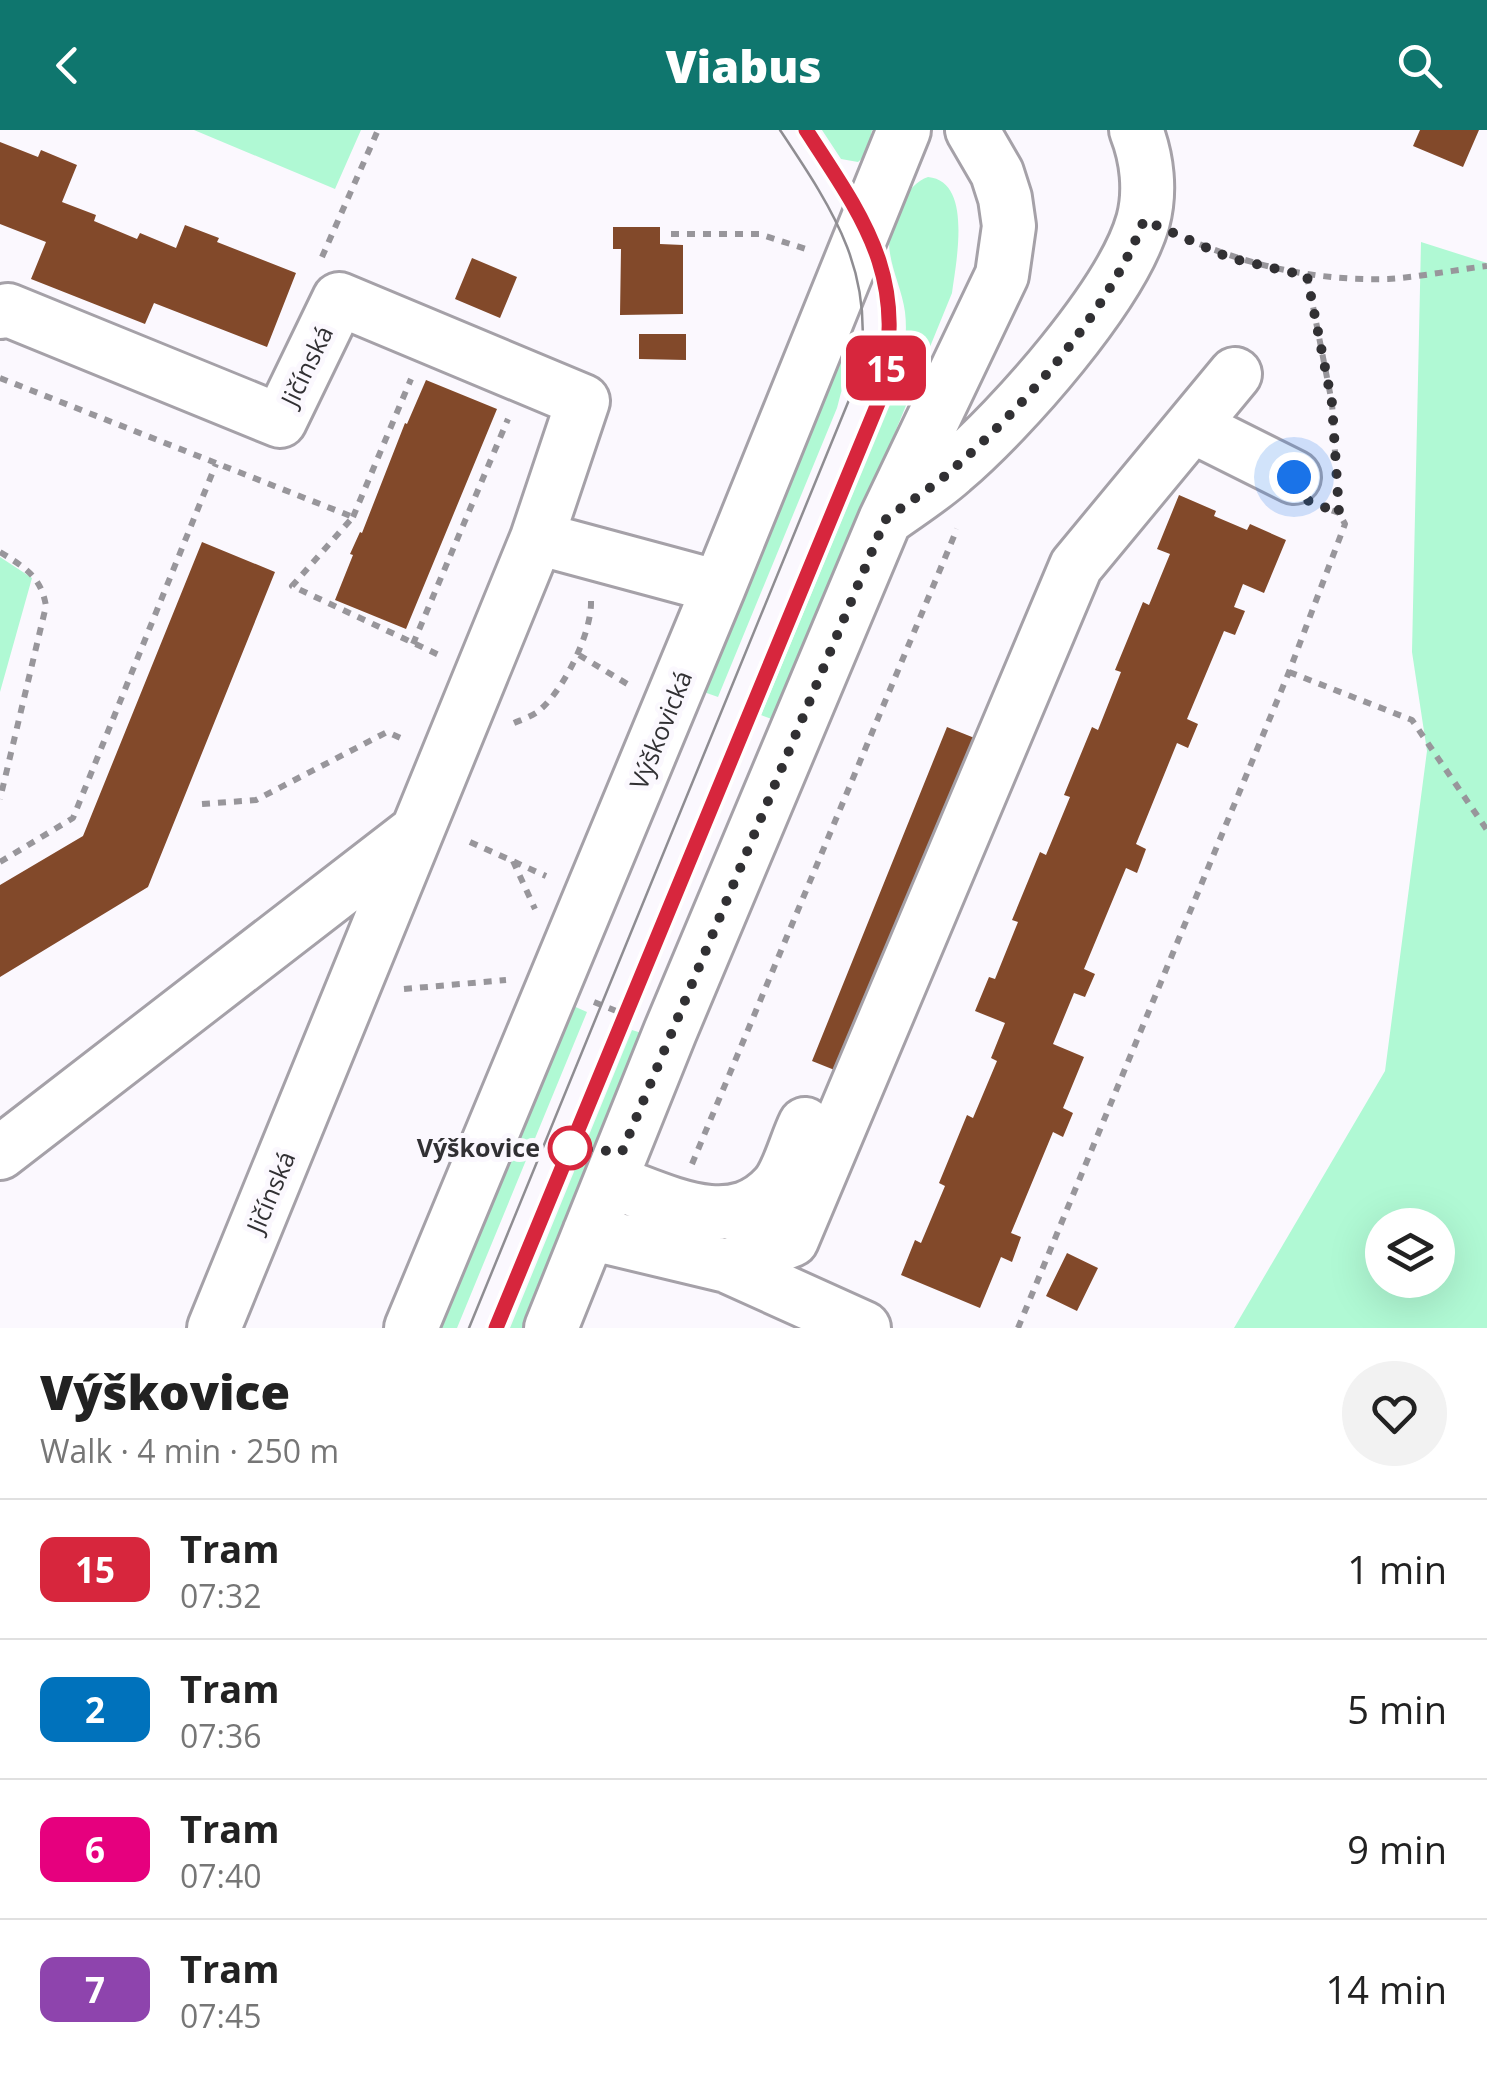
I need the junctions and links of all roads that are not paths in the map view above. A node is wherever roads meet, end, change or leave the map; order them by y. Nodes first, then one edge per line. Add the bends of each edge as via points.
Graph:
1 (904, 130) edge
2 (972, 130) edge
3 (1136, 130) edge
4 (0, 312) edge
5 (1235, 374) dead end
6 (1194, 427) junction
7 (1323, 477) road end
8 (885, 520) junction
9 (536, 538) junction
10 (720, 588) junction
11 (414, 833) junction
12 (824, 1081) dead end
13 (0, 1153) edge
14 (610, 1182) junction
15 (589, 1233) junction
16 (727, 1266) junction
17 (214, 1328) edge
18 (411, 1328) edge
19 (551, 1328) edge
20 (864, 1328) edge

1 - 10 street, Výškovická
2 - 8 street via 998,173 1008,251
3 - 8 street via 1146,165 1144,220 1104,296 1006,416 952,470
4 - 9 street, Jičínská via 280,421 339,299 565,393 583,401
5 - 6 street
6 - 7 street
6 - 16 street via 1076,566 792,1240
8 - 14 street
9 - 10 street
9 - 11 street, Jičínská
10 - 18 street, Výškovická
11 - 13 street, Jičínská
11 - 17 street, Jičínská
12 - 14 street via 777,1186 742,1212 708,1214
14 - 15 street
15 - 16 street
15 - 19 street
16 - 20 street

